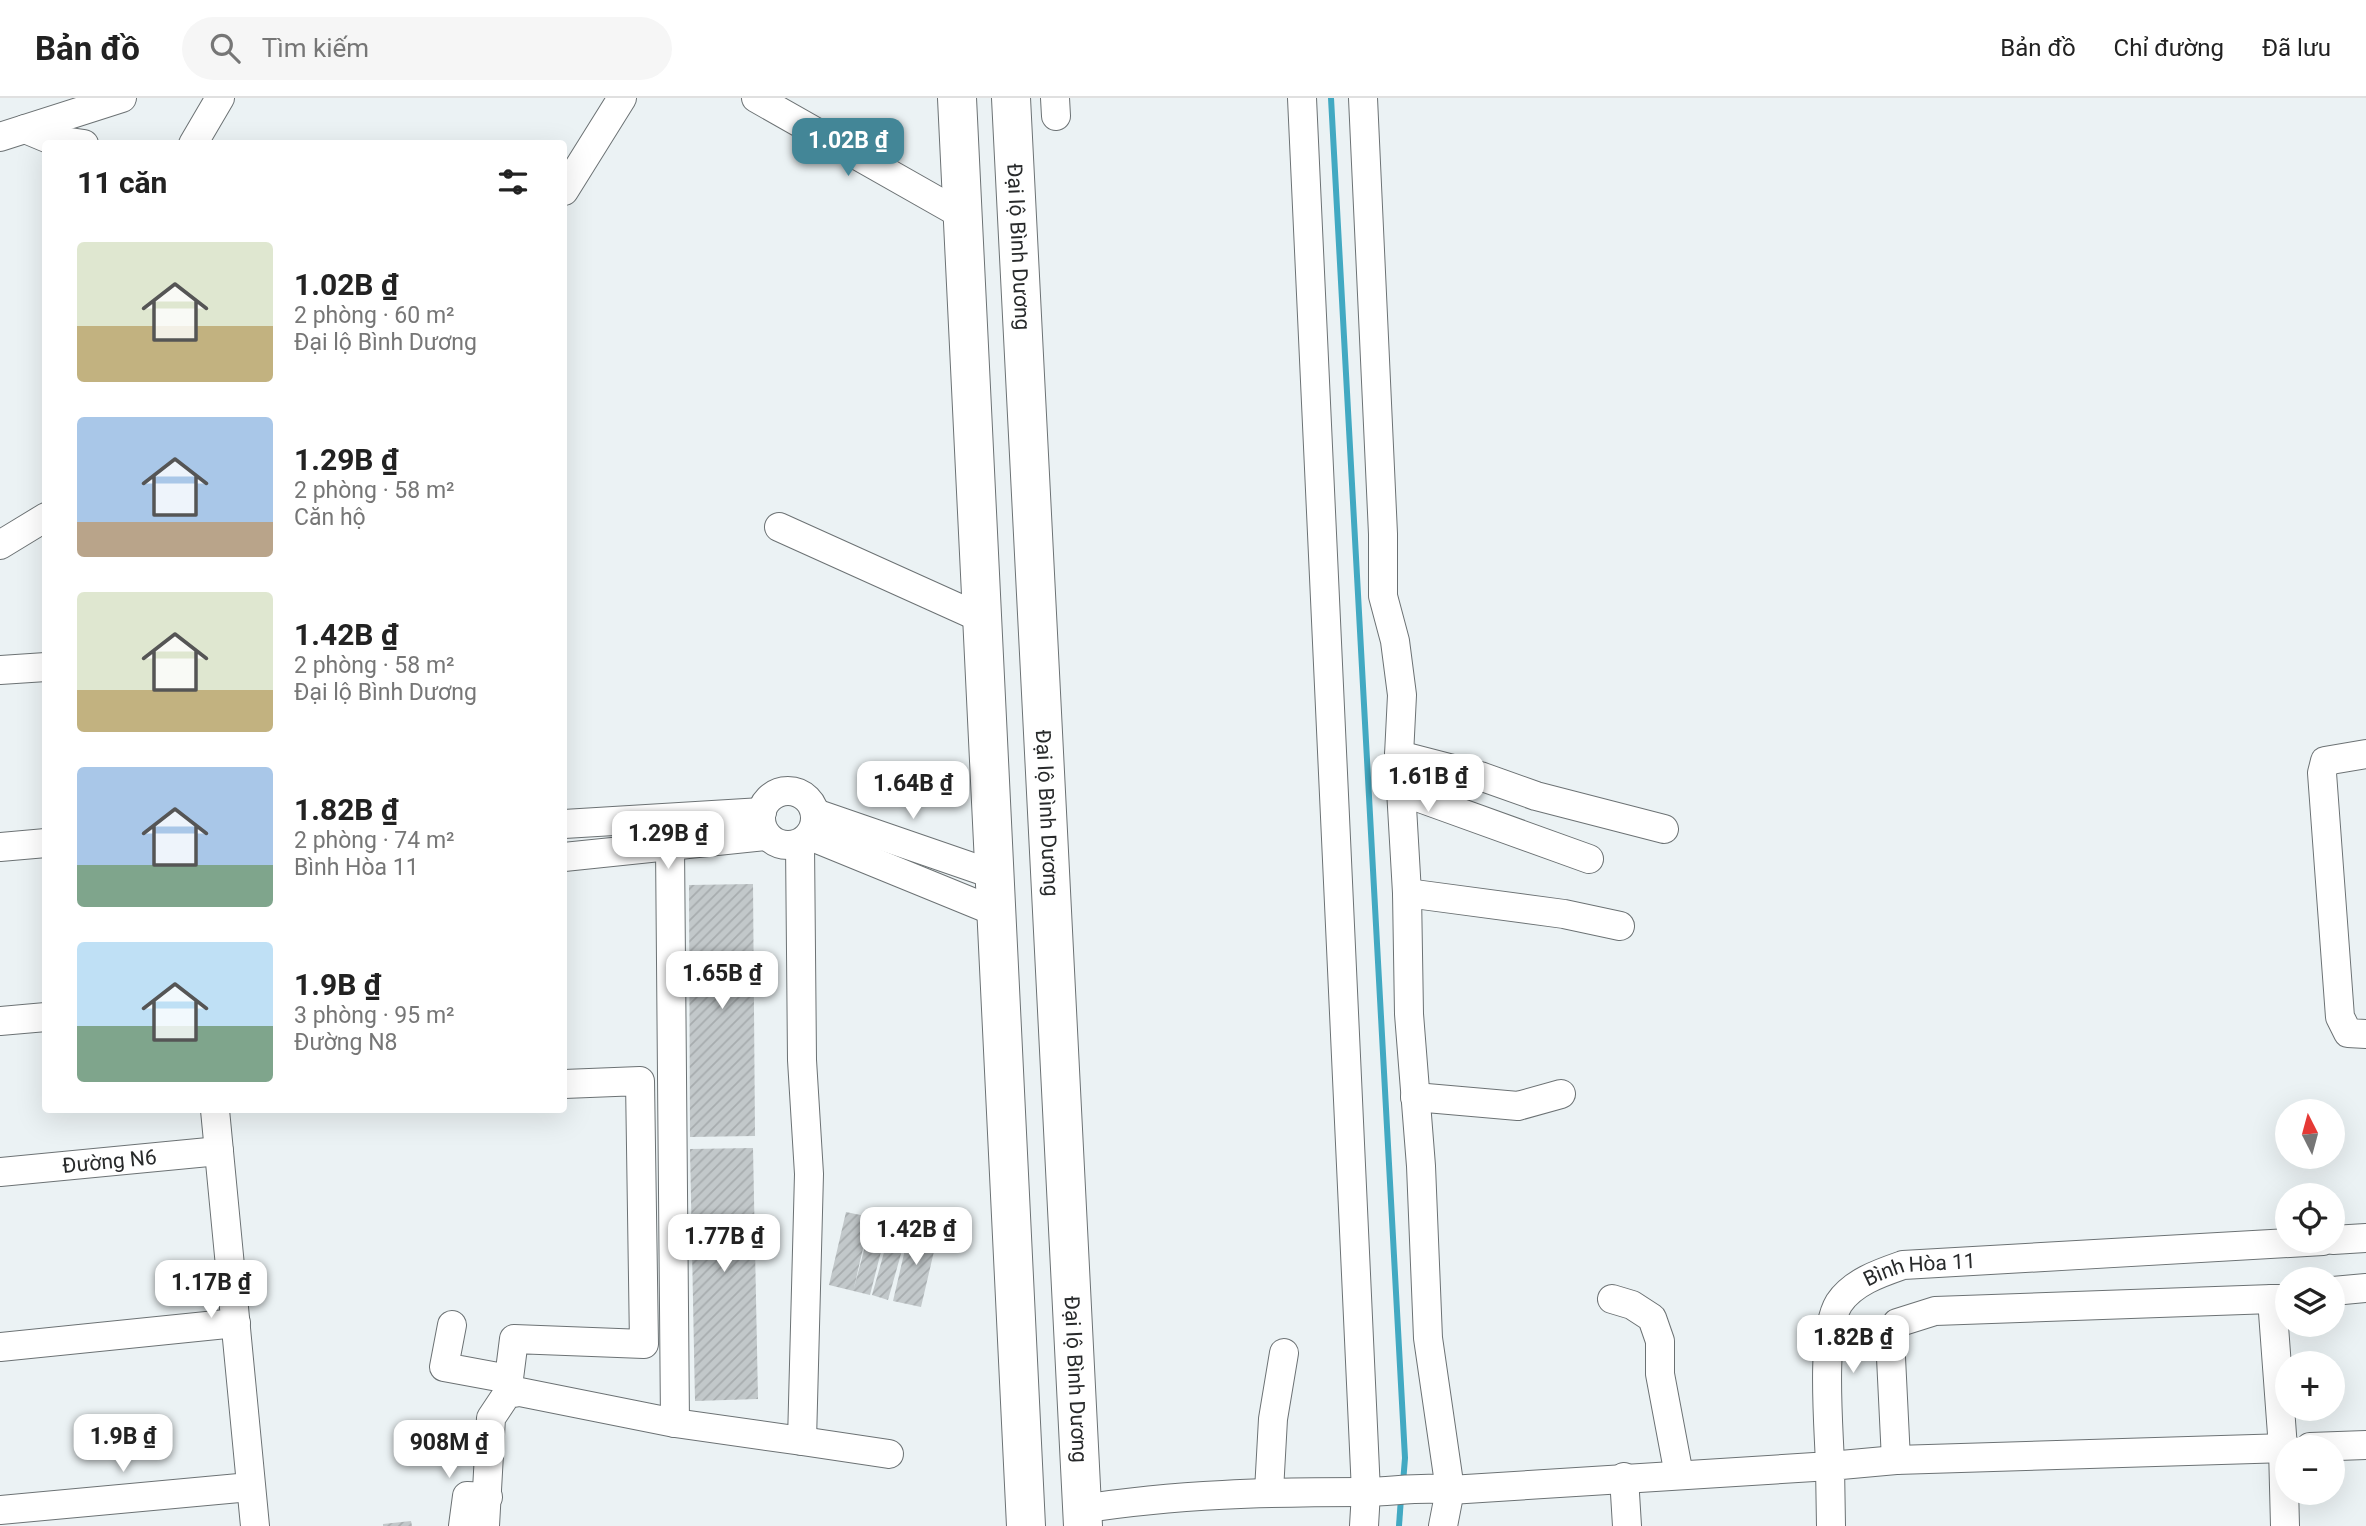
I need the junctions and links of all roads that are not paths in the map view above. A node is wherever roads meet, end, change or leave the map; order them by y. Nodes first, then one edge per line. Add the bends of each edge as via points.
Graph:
1 (122, 98) edge
2 (220, 98) edge
3 (622, 98) edge
4 (756, 98) edge
5 (957, 98) edge
6 (1012, 98) edge
7 (1302, 98) edge
8 (1363, 98) edge
9 (12, 133) edge
10 (57, 140) edge
11 (195, 140) edge
12 (567, 186) edge
13 (964, 216) junction
14 (42, 519) edge
15 (779, 527) dead end
16 (0, 545) edge
17 (983, 619) junction
18 (42, 667) edge
19 (0, 670) edge
20 (2366, 754) edge
21 (1399, 755) junction
22 (1403, 792) junction
23 (567, 824) edge
24 (764, 824) junction
25 (1664, 829) dead end
26 (809, 831) junction
27 (42, 842) edge
28 (670, 846) junction
29 (0, 847) edge
30 (567, 857) edge
31 (1589, 859) dead end
32 (995, 875) junction
33 (1051, 890) junction
34 (1407, 893) junction
35 (996, 912) junction
36 (1620, 926) dead end
37 (42, 1017) edge
38 (0, 1021) edge
39 (2366, 1034) edge
40 (567, 1084) edge
41 (1561, 1094) dead end
42 (1415, 1097) junction
43 (215, 1113) edge
44 (219, 1152) junction
45 (0, 1172) edge
46 (2366, 1238) edge
47 (2345, 1239) edge
48 (2275, 1244) edge
49 (2366, 1288) edge
50 (2345, 1290) edge
51 (1612, 1299) dead end
52 (2275, 1299) edge
53 (236, 1323) junction
54 (452, 1325) dead end
55 (2283, 1337) edge
56 (0, 1348) edge
57 (1284, 1353) dead end
58 (508, 1387) junction
59 (675, 1423) junction
60 (2292, 1435) edge
61 (802, 1441) junction
62 (2366, 1445) edge
63 (2345, 1446) edge
64 (2275, 1449) edge
65 (889, 1454) dead end
66 (1896, 1460) junction
67 (1830, 1466) junction
68 (1679, 1475) junction
69 (1624, 1477) junction
70 (250, 1487) junction
71 (1441, 1488) junction
72 (1269, 1491) junction
73 (1366, 1492) junction
74 (488, 1497) junction
75 (2287, 1505) edge
76 (0, 1510) edge
77 (1083, 1517) edge
78 (1020, 1525) edge
79 (255, 1526) edge
80 (463, 1526) edge
81 (485, 1526) edge
82 (1364, 1526) edge
83 (1443, 1526) edge
84 (1627, 1526) edge
85 (1831, 1526) edge
86 (2285, 1526) edge

1 - 9 street
2 - 11 street
3 - 12 street
4 - 13 street
5 - 13 highway
6 - 33 highway, Đại lộ Bình Dương
7 - 73 street
8 - 21 street via 1383,596 1402,695
9 - 10 street
13 - 17 highway
14 - 16 street
15 - 17 street
17 - 32 highway
18 - 19 street
20 - 39 street via 2325,761 2322,773 2340,1017 2348,1033
21 - 22 street
21 - 25 street
22 - 31 street
22 - 34 street
23 - 24 street
24 - 26 street via 782,845
24 - 26 street via 768,799 782,792 808,800
24 - 28 street
26 - 32 street
26 - 35 street
26 - 61 street via 803,1060 809,1174
27 - 29 street
28 - 30 street
28 - 59 street
32 - 33 highway
32 - 35 highway
33 - 35 highway
33 - 77 highway, Đại lộ Bình Dương
34 - 36 street
34 - 42 street
35 - 78 highway
37 - 38 street
40 - 58 street via 640,1081 644,1344 514,1339
41 - 42 street via 1518,1107
42 - 71 street
43 - 44 street
44 - 45 street, Đường N6
44 - 53 street
46 - 47 street
48 - 67 street, Bình Hòa 11 via 1903,1265 1869,1277 1839,1304 1828,1340
49 - 50 street
51 - 68 street via 1652,1318 1660,1341 1660,1374
52 - 66 street via 2027,1306 1936,1311 1911,1317 1897,1323 1890,1337
53 - 56 street
53 - 70 street
54 - 58 street via 444,1367
55 - 60 street
57 - 72 street via 1273,1419
58 - 59 street
58 - 74 street via 491,1418
59 - 61 street
61 - 65 street
62 - 63 street
64 - 66 street
66 - 67 street
67 - 68 street
67 - 85 street, Bình Hòa 11
68 - 69 street
69 - 71 street
69 - 84 street
70 - 76 street
70 - 79 street
71 - 73 street
71 - 83 street
72 - 73 street
72 - 77 street via 1127,1502
73 - 82 street
74 - 80 street via 467,1496
74 - 81 street
75 - 86 street
77 - 78 highway

